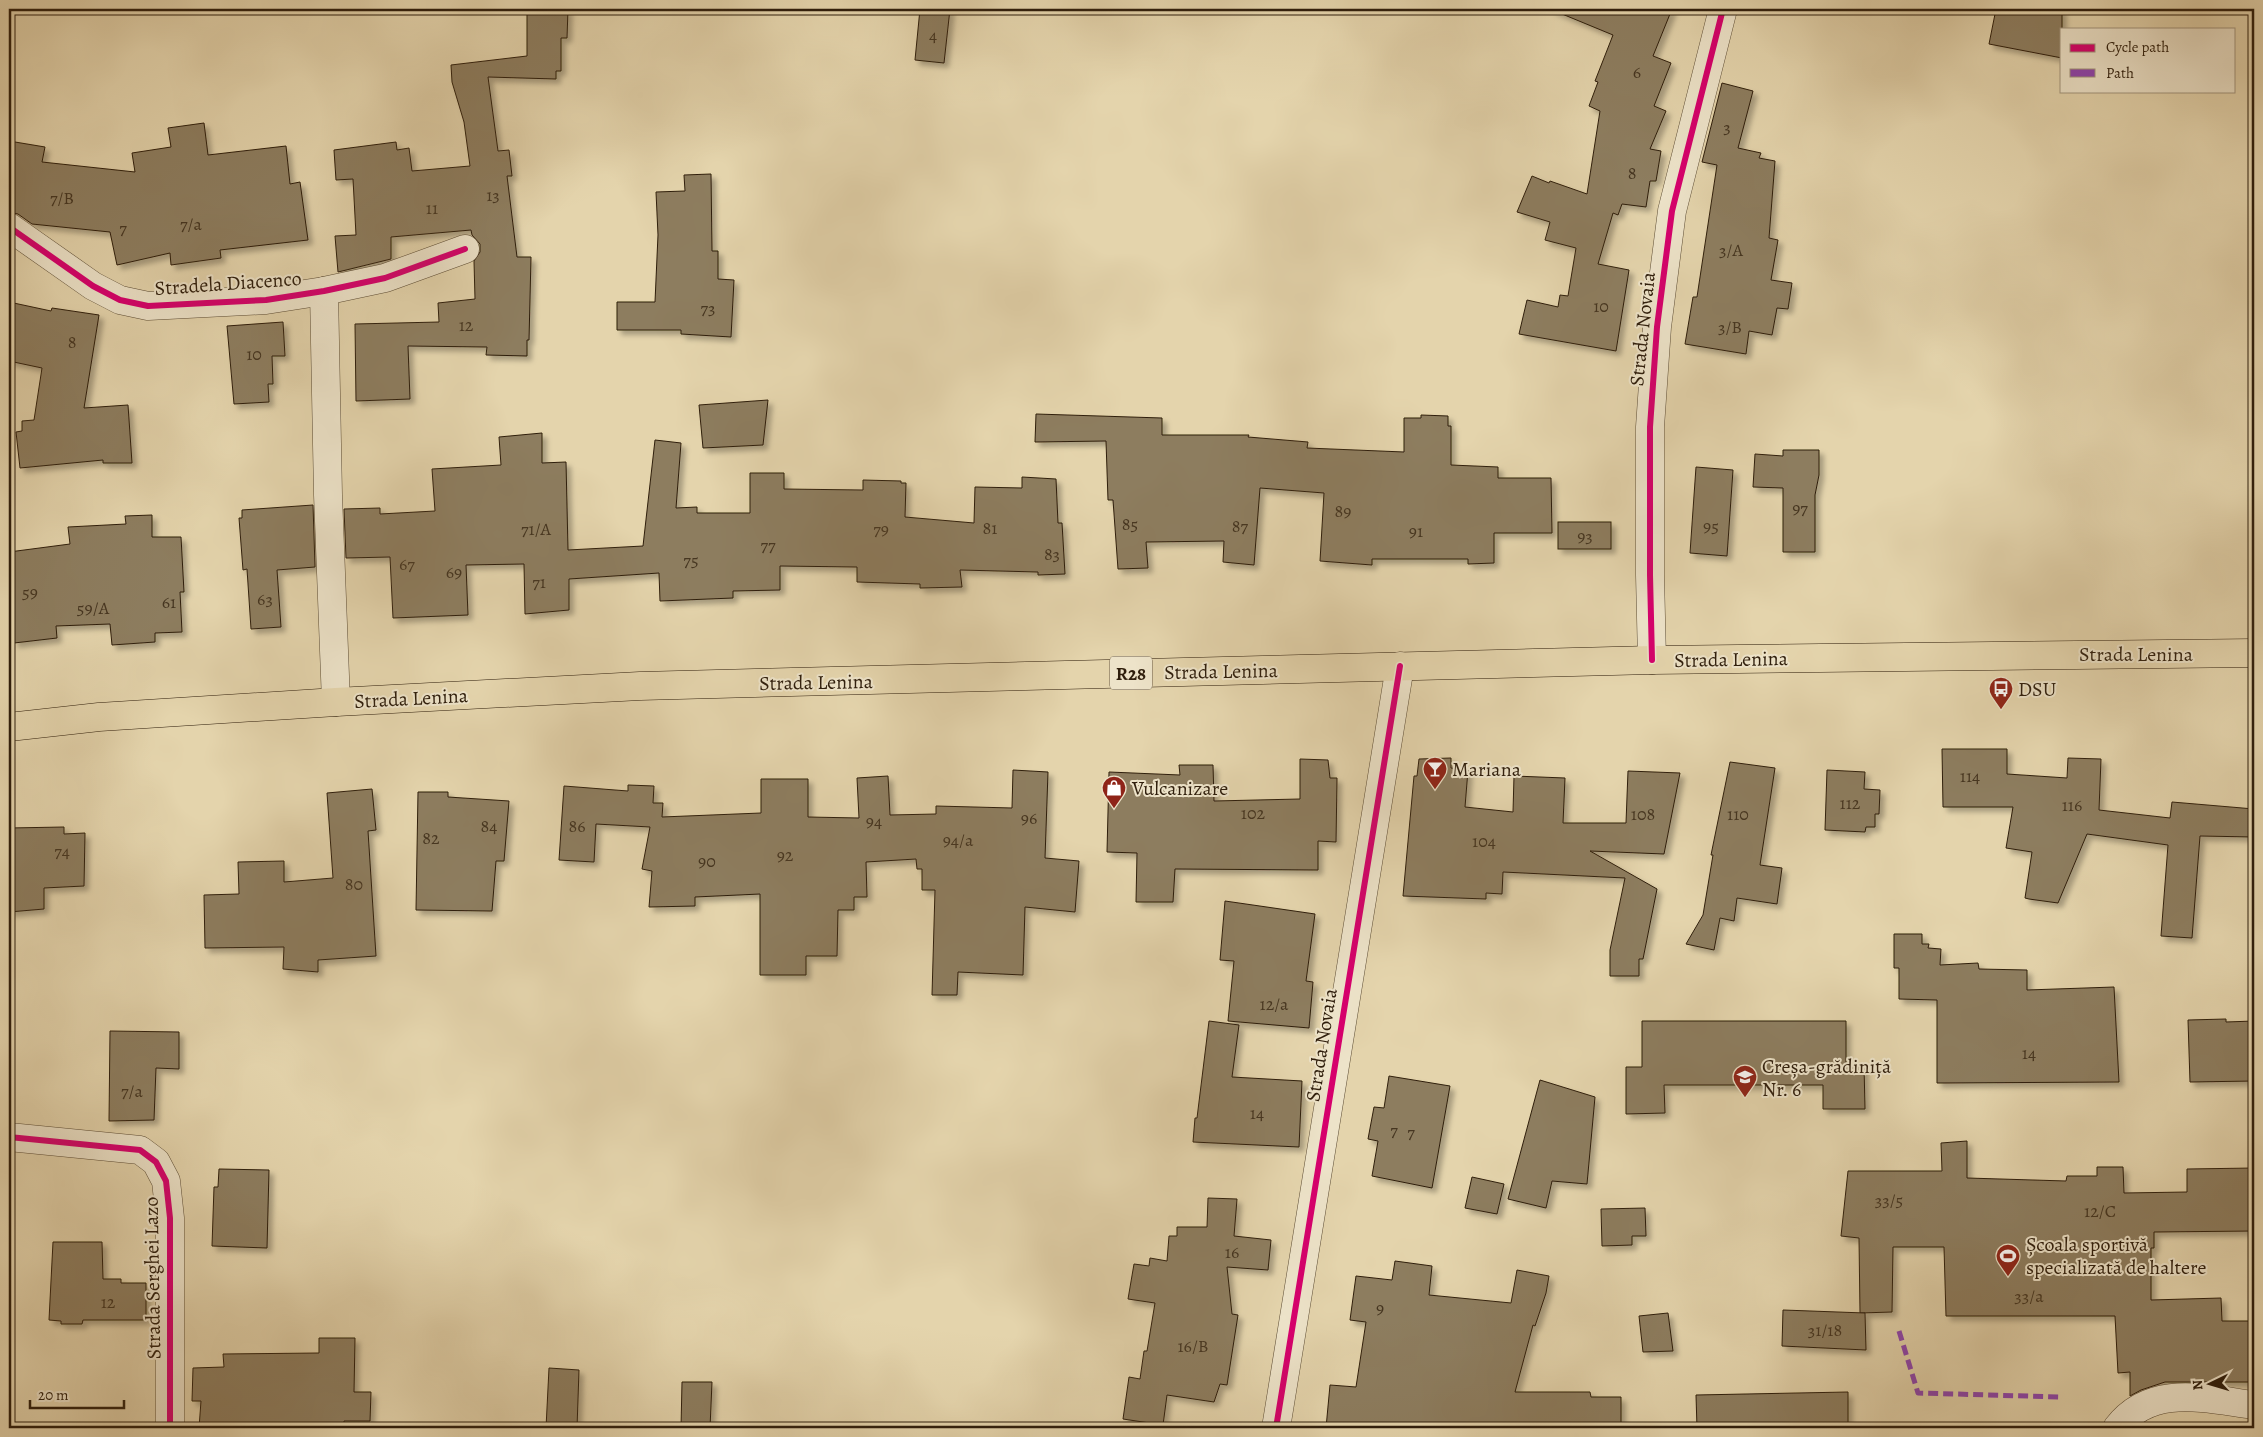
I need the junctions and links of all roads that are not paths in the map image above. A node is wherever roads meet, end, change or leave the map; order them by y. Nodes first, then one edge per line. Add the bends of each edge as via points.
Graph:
1 (1723, 9) edge
2 (9, 227) edge
3 (465, 249) dead end
4 (324, 291) junction
5 (2254, 653) edge
6 (1652, 660) junction
7 (1400, 666) junction
8 (336, 702) junction
9 (9, 727) edge
10 (9, 1137) edge
11 (2254, 1404) edge
12 (170, 1428) edge
13 (1276, 1428) edge
14 (2117, 1428) edge

1 - 6 street, Strada Novaia via 1672,211 1656,327 1650,426
2 - 4 street, Stradela Diacenco via 93,286 120,300 148,306 266,300
3 - 4 street, Stradela Diacenco via 385,278
4 - 8 street, Stradela Diacenco
5 - 6 main road, Strada Lenina / R28
6 - 7 main road, Strada Lenina / R28
7 - 8 main road, Strada Lenina / R28 via 640,686
7 - 13 street, Strada Novaia
8 - 9 main road, Strada Lenina / R28 via 99,717
10 - 12 street, Strada Serghei Lazo via 140,1150 156,1162 166,1180 170,1218
11 - 14 street via 2177,1396 2128,1414

